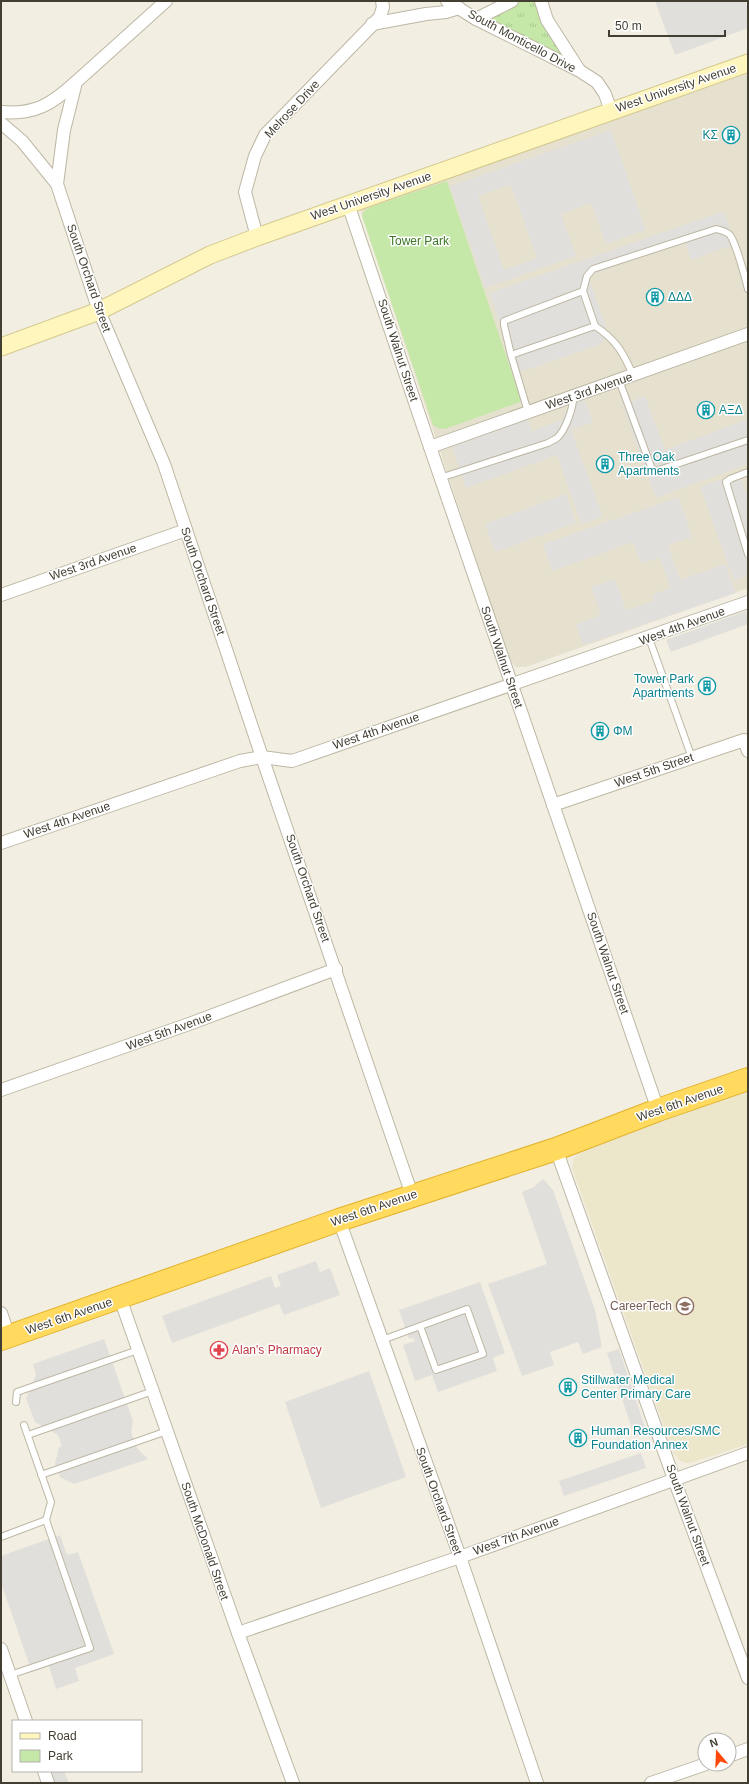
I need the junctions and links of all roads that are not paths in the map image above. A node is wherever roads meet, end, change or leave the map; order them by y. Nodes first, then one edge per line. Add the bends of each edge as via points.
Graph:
1 (166, 1) edge
2 (382, 1) edge
3 (447, 1) edge
4 (512, 1) edge
5 (541, 1) edge
6 (459, 8) junction
7 (476, 19) junction
8 (372, 24) junction
9 (748, 63) edge
10 (580, 72) junction
11 (76, 82) junction
12 (611, 111) junction
13 (1, 112) edge
14 (1, 123) edge
15 (57, 184) junction
16 (348, 204) junction
17 (256, 237) junction
18 (748, 289) edge
19 (583, 291) junction
20 (99, 311) junction
21 (595, 326) junction
22 (748, 334) edge
23 (1, 347) edge
24 (511, 355) junction
25 (633, 375) junction
26 (619, 380) junction
27 (573, 396) junction
28 (528, 412) junction
29 (748, 440) edge
30 (430, 447) junction
31 (748, 472) edge
32 (440, 478) junction
33 (186, 530) junction
34 (748, 554) edge
35 (1, 595) edge
36 (748, 602) edge
37 (649, 638) junction
38 (511, 684) junction
39 (748, 751) edge
40 (262, 758) junction
41 (692, 758) junction
42 (553, 805) junction
43 (1, 843) edge
44 (336, 969) junction
45 (748, 1079) edge
46 (1, 1090) edge
47 (658, 1110) junction
48 (556, 1149) junction
49 (412, 1195) junction
50 (339, 1220) junction
51 (120, 1298) junction
52 (1, 1313) edge
53 (420, 1326) junction
54 (5, 1338) edge
55 (382, 1340) junction
56 (138, 1350) junction
57 (153, 1391) junction
58 (16, 1402) dead end
59 (24, 1425) dead end
60 (166, 1431) junction
61 (28, 1435) junction
62 (748, 1453) edge
63 (41, 1475) junction
64 (674, 1479) junction
65 (46, 1520) junction
66 (1, 1537) edge
67 (460, 1557) junction
68 (238, 1633) junction
69 (1, 1649) edge
70 (744, 1656) edge
71 (10, 1675) junction
72 (748, 1678) edge
73 (26, 1720) edge
74 (748, 1749) edge
75 (737, 1753) edge
76 (697, 1767) edge
77 (44, 1772) edge
78 (48, 1783) edge
79 (293, 1783) edge
80 (537, 1783) edge
81 (651, 1783) edge

1 - 11 street
2 - 8 street, Melrose Drive via 380,17
3 - 6 street, South Monticello Drive
4 - 7 street
5 - 10 street via 547,20
6 - 7 street, South Monticello Drive
6 - 8 street
7 - 10 street, South Monticello Drive
8 - 17 street, Melrose Drive via 265,135 255,156 245,192
9 - 12 street, West University Avenue
10 - 12 street, South Monticello Drive via 597,82
11 - 13 street via 40,108 18,113
11 - 15 street, South Orchard Street via 64,130
12 - 16 street, West University Avenue
14 - 15 street via 22,141
15 - 20 street, South Orchard Street
16 - 17 street, West University Avenue
16 - 30 street, South Walnut Street
17 - 20 street, West University Avenue via 210,255
18 - 19 lane via 730,235 716,229 593,269 587,276
19 - 21 lane
19 - 24 lane via 504,321
20 - 23 street, West University Avenue
20 - 33 street, South Orchard Street via 164,464
21 - 24 lane
21 - 25 lane via 616,342
22 - 25 street, West 3rd Avenue
24 - 28 lane
25 - 26 street, West 3rd Avenue
26 - 27 street, West 3rd Avenue
26 - 29 lane via 653,472
27 - 28 street, West 3rd Avenue
27 - 32 lane via 574,404 558,437
28 - 30 street, West 3rd Avenue
30 - 32 street, South Walnut Street
31 - 34 lane via 726,482
32 - 38 street, South Walnut Street
33 - 35 street, West 3rd Avenue
33 - 40 street, South Orchard Street
36 - 37 street, West 4th Avenue
37 - 38 street, West 4th Avenue
37 - 41 lane
38 - 40 street, West 4th Avenue via 292,761
38 - 42 street, South Walnut Street
39 - 41 street, West 5th Street via 744,740
40 - 43 street, West 4th Avenue via 240,761
40 - 44 street, South Orchard Street
41 - 42 street, West 5th Street
42 - 47 street, South Walnut Street
44 - 46 street, West 5th Avenue
44 - 49 street, South Orchard Street
45 - 47 highway, West 6th Avenue
47 - 48 highway, West 6th Avenue
48 - 49 highway, West 6th Avenue
48 - 64 street, South Walnut Street
49 - 50 highway, West 6th Avenue
50 - 51 highway, West 6th Avenue
50 - 55 street, South Orchard Street
51 - 54 highway, West 6th Avenue
51 - 56 street, South McDonald Street
52 - 54 street
53 - 53 lane via 467,1309 483,1354 436,1370
53 - 55 lane
55 - 67 street, South Orchard Street
56 - 57 street, South McDonald Street
56 - 58 lane via 17,1392
57 - 60 street, South McDonald Street
57 - 61 lane
59 - 61 lane
60 - 63 lane
60 - 68 street, South McDonald Street
61 - 63 lane
62 - 64 street, West 7th Avenue
63 - 65 lane via 51,1502
64 - 67 street, West 7th Avenue
64 - 70 street, South Walnut Street
65 - 66 lane
65 - 71 lane via 90,1648
67 - 68 street, West 7th Avenue
67 - 80 street, South Orchard Street
68 - 79 street, South McDonald Street
69 - 71 street
70 - 72 street, South Walnut Street
71 - 73 street
74 - 75 street
76 - 81 street
77 - 78 street

